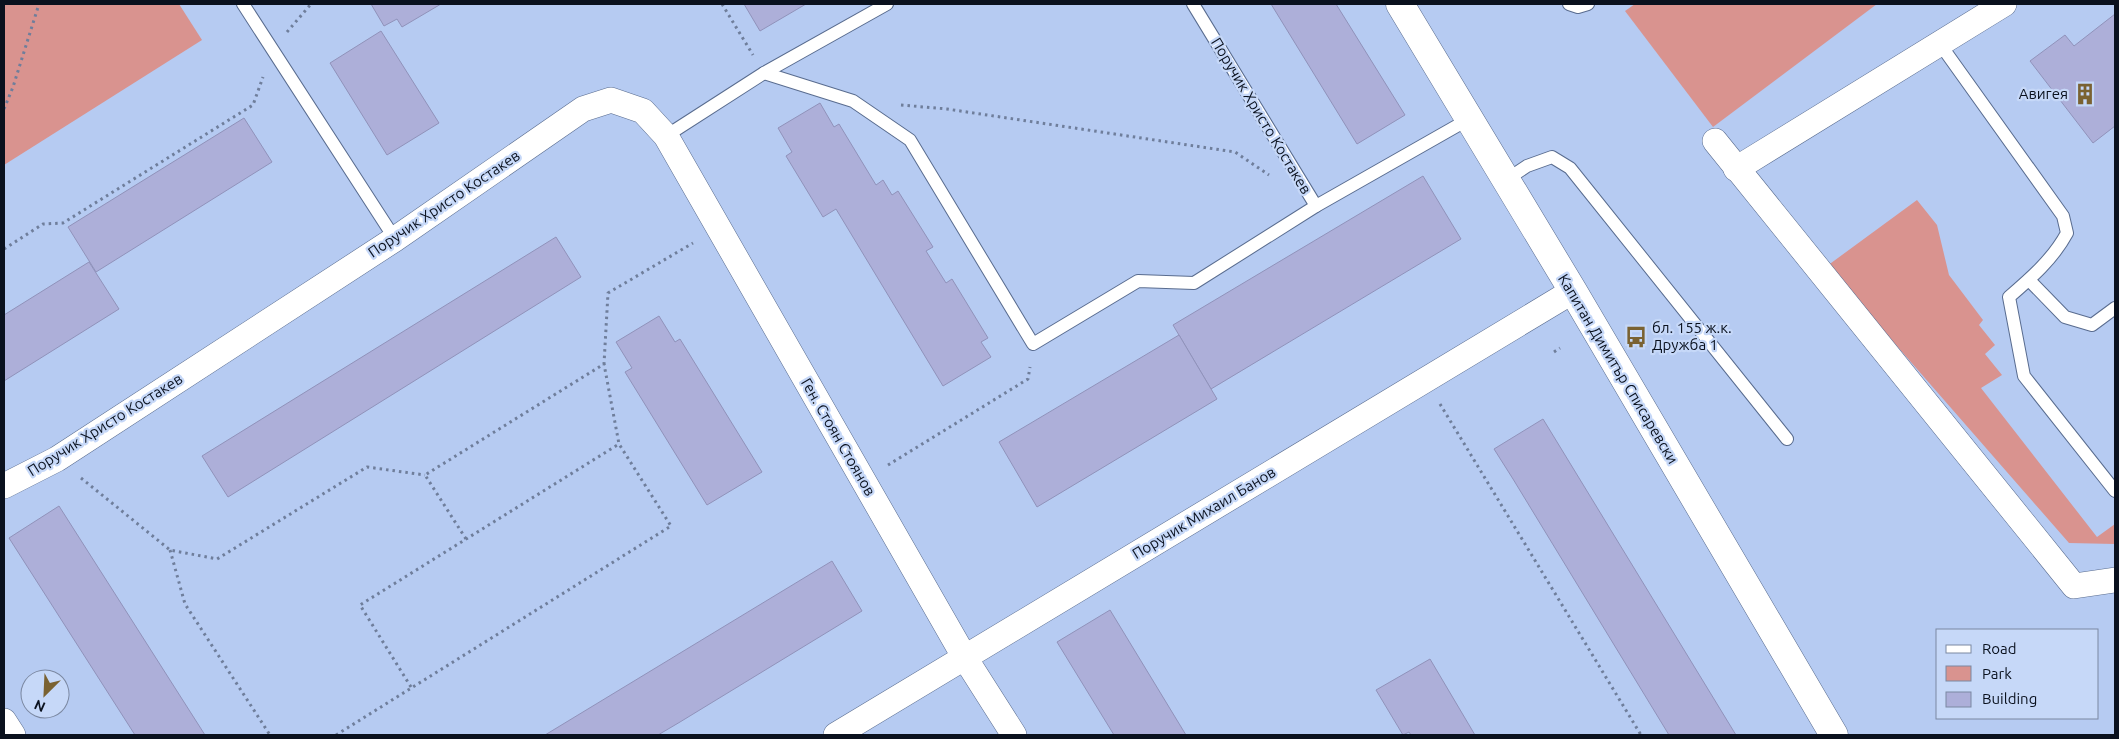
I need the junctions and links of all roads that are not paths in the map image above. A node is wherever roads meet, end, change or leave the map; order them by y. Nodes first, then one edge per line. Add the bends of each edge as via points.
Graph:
1 (243, 4) edge
2 (887, 4) edge
3 (1193, 4) edge
4 (1400, 4) edge
5 (1569, 4) edge
6 (1588, 4) edge
7 (2004, 4) edge
8 (1940, 44) junction
9 (764, 73) junction
10 (1468, 119) junction
11 (666, 136) junction
12 (1715, 141) dead end
13 (1736, 169) junction
14 (1506, 180) junction
15 (1316, 206) junction
16 (395, 239) junction
17 (2029, 280) junction
18 (1573, 290) junction
19 (2115, 308) edge
20 (1787, 439) dead end
21 (4, 486) edge
22 (2115, 491) edge
23 (2115, 580) edge
24 (965, 658) junction
25 (4, 721) edge
26 (13, 735) edge
27 (836, 735) edge
28 (1014, 735) edge
29 (1834, 735) edge

1 - 16 lane
2 - 9 lane
3 - 15 lane, Поручик Христо Костакев
4 - 10 street, Капитан Димитър Списаревски
5 - 6 lane via 1578,7
7 - 8 street
8 - 13 street
8 - 17 lane via 2062,216 2067,233 2058,250
9 - 11 lane
9 - 15 lane via 853,101 910,140 1033,344 1138,282 1194,283
10 - 14 street, Капитан Димитър Списаревски
10 - 15 lane, Поручик Христо Костакев
11 - 16 street, Поручик Христо Костакев via 643,111 611,100 583,108
11 - 24 street, Ген. Стоян Стоянов
12 - 13 street
13 - 23 street via 2074,586
14 - 18 street, Капитан Димитър Списаревски
14 - 20 lane via 1527,166 1552,156 1570,168
16 - 21 street, Поручик Христо Костакев via 57,459
17 - 19 lane via 2065,318 2092,325
17 - 22 lane via 2009,297 2024,376
18 - 24 street, Поручик Михаил Банов
18 - 29 street, Капитан Димитър Списаревски
24 - 27 street, Поручик Михаил Банов
24 - 28 street, Ген. Стоян Стоянов
25 - 26 street

